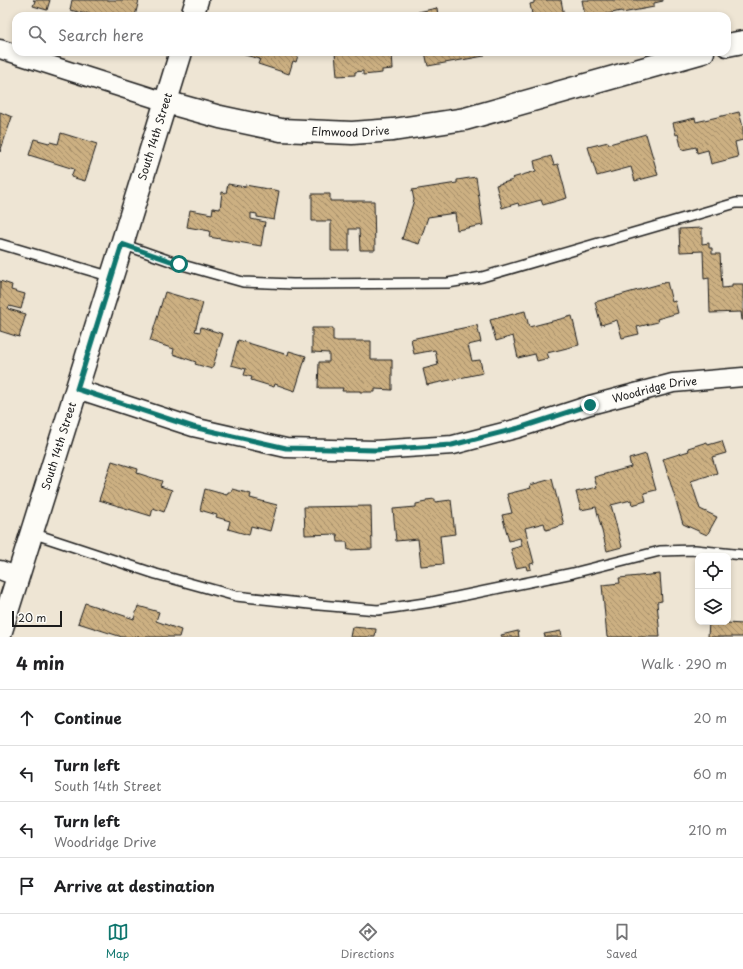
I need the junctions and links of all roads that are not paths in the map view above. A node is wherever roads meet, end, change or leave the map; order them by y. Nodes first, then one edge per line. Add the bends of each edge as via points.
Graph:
1 (197, 0) edge
2 (193, 12) edge
3 (743, 42) edge
4 (731, 44) edge
5 (0, 49) edge
6 (12, 53) edge
7 (22, 56) edge
8 (180, 56) edge
9 (689, 56) edge
10 (166, 102) junction
11 (743, 203) edge
12 (0, 244) edge
13 (122, 244) junction
14 (112, 276) junction
15 (743, 377) edge
16 (77, 389) junction
17 (32, 533) junction
18 (743, 554) edge
19 (9, 574) edge
20 (0, 634) edge

1 - 2 main road
3 - 4 main road
5 - 6 street, Elmwood Drive
7 - 10 street, Elmwood Drive
8 - 10 main road, South 14th Street
9 - 10 main road, Elmwood Drive via 465,119 393,130 352,133 281,130
10 - 13 main road, South 14th Street
11 - 13 lane via 482,277 448,283 243,282 179,264
12 - 14 lane
13 - 14 main road, South 14th Street
14 - 16 main road, South 14th Street
15 - 16 street, Woodridge Drive via 673,383 452,445 375,450 286,448 193,427
16 - 17 main road, South 14th Street
17 - 18 lane via 156,574 236,596 378,610 432,602 573,573 660,551 695,550
17 - 19 main road, South 14th Street
19 - 20 main road, South 14th Street

